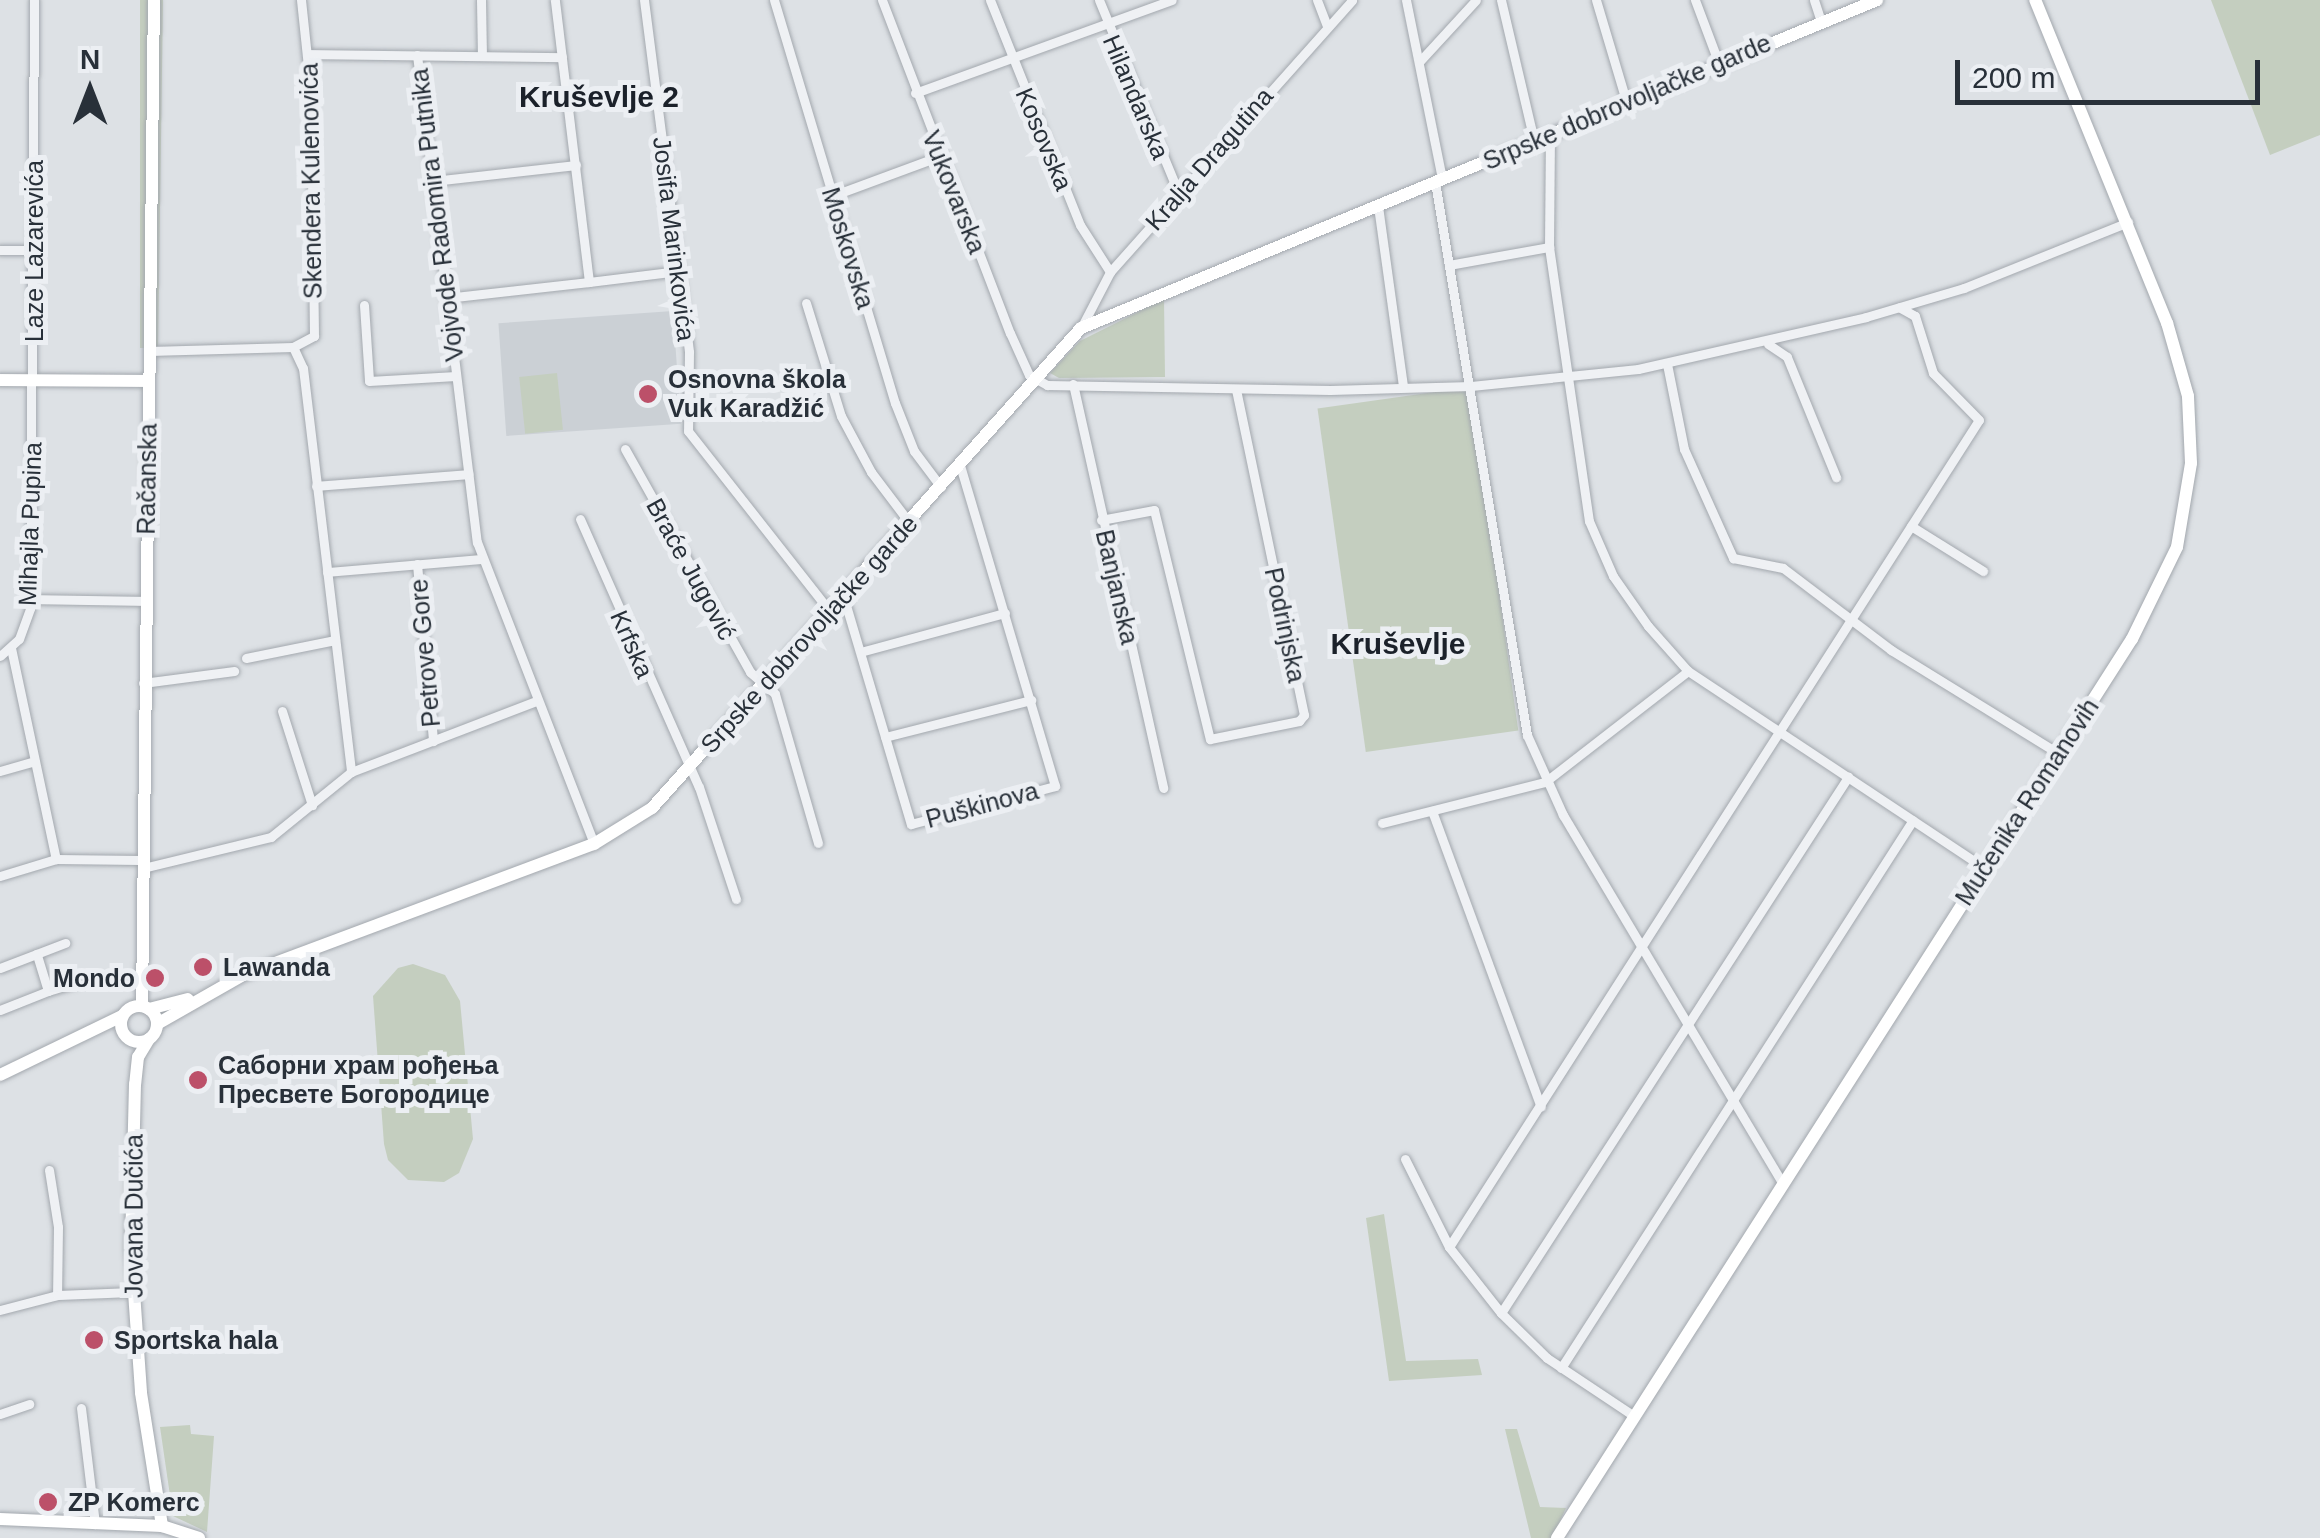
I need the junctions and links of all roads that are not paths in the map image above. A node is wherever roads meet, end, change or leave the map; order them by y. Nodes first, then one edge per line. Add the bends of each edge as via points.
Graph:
1 (34, 0) edge
2 (154, 0) edge
3 (301, 0) edge
4 (481, 0) edge
5 (554, 0) edge
6 (644, 0) edge
7 (774, 0) edge
8 (882, 0) edge
9 (990, 0) edge
10 (1099, 0) edge
11 (1172, 0) edge
12 (1317, 0) edge
13 (1352, 0) edge
14 (1406, 0) edge
15 (1476, 0) edge
16 (1501, 0) edge
17 (1596, 0) edge
18 (1695, 0) edge
19 (1814, 0) edge
20 (1877, 0) edge
21 (2035, 0) edge
22 (1104, 22) junction
23 (1821, 22) junction
24 (1327, 26) junction
25 (308, 54) junction
26 (417, 55) junction
27 (482, 56) junction
28 (562, 57) junction
29 (1010, 57) junction
30 (1419, 62) junction
31 (1719, 64) junction
32 (914, 93) junction
33 (1627, 104) junction
34 (1550, 135) junction
35 (1534, 142) junction
36 (940, 156) junction
37 (576, 165) junction
38 (1439, 180) junction
39 (433, 182) junction
40 (1178, 192) junction
41 (832, 196) junction
42 (1378, 206) junction
43 (2128, 222) junction
44 (1550, 246) junction
45 (0, 250) edge
46 (33, 250) junction
47 (1449, 265) junction
48 (678, 271) junction
49 (1110, 272) junction
50 (589, 282) junction
51 (446, 298) junction
52 (806, 302) dead end
53 (1918, 302) junction
54 (364, 304) dead end
55 (1899, 307) junction
56 (1915, 316) junction
57 (1081, 328) junction
58 (1797, 336) junction
59 (1768, 344) junction
60 (293, 347) junction
61 (149, 351) junction
62 (1787, 357) junction
63 (1667, 364) junction
64 (456, 376) junction
65 (1568, 377) junction
66 (0, 380) edge
67 (1035, 380) junction
68 (148, 381) junction
69 (34, 382) junction
70 (1073, 384) junction
71 (1403, 386) junction
72 (1471, 386) junction
73 (1236, 390) junction
74 (625, 449) dead end
75 (960, 465) junction
76 (469, 474) junction
77 (1836, 478) dead end
78 (316, 486) junction
79 (940, 487) junction
80 (580, 519) dead end
81 (1101, 520) junction
82 (909, 522) junction
83 (1912, 526) junction
84 (482, 559) junction
85 (417, 564) junction
86 (1983, 571) dead end
87 (327, 572) junction
88 (843, 595) junction
89 (30, 600) junction
90 (145, 601) junction
91 (829, 610) junction
92 (1005, 613) junction
93 (1853, 621) junction
94 (335, 640) junction
95 (11, 648) junction
96 (864, 652) junction
97 (0, 656) edge
98 (246, 658) dead end
99 (234, 671) dead end
100 (1688, 671) junction
101 (143, 682) junction
102 (764, 683) junction
103 (1031, 700) junction
104 (536, 702) junction
105 (282, 711) dead end
106 (1782, 733) junction
107 (886, 736) junction
108 (433, 741) junction
109 (2058, 753) junction
110 (35, 762) junction
111 (689, 767) junction
112 (0, 772) edge
113 (351, 772) junction
114 (1848, 777) junction
115 (1545, 782) junction
116 (1164, 788) dead end
117 (312, 805) junction
118 (1432, 812) junction
119 (1913, 820) junction
120 (1382, 823) dead end
121 (818, 843) dead end
122 (594, 844) junction
123 (56, 860) junction
124 (140, 864) junction
125 (1985, 868) junction
126 (0, 876) edge
127 (736, 900) dead end
128 (64, 943) dead end
129 (1643, 951) junction
130 (38, 954) junction
131 (0, 968) edge
132 (76, 982) dead end
133 (48, 991) junction
134 (196, 997) junction
135 (0, 1010) edge
136 (136, 1010) junction
137 (157, 1024) junction
138 (1687, 1024) junction
139 (125, 1035) junction
140 (82, 1036) junction
141 (149, 1039) junction
142 (0, 1075) edge
143 (135, 1084) junction
144 (1731, 1097) junction
145 (1541, 1108) junction
146 (1405, 1160) dead end
147 (49, 1170) dead end
148 (1781, 1181) junction
149 (1449, 1247) junction
150 (133, 1292) junction
151 (57, 1295) junction
152 (0, 1310) edge
153 (1501, 1314) junction
154 (1561, 1368) junction
155 (29, 1404) dead end
156 (81, 1408) dead end
157 (0, 1414) edge
158 (1631, 1414) junction
159 (0, 1519) edge
160 (95, 1526) junction
161 (162, 1526) junction
162 (124, 1532) edge
163 (200, 1538) edge
164 (1557, 1538) edge

1 - 46 street, Laze Lazarevića
2 - 61 main road, Račanska
3 - 25 street, Skendera Kulenovića
4 - 27 street
5 - 28 street
6 - 48 street, Josifa Marinkovića
7 - 41 street, Moskovska
8 - 32 street, Vukovarska
9 - 29 street, Kosovska
10 - 22 street, Hilandarska
11 - 22 street
12 - 24 street
13 - 24 street, Kralja Dragutina
14 - 30 street
15 - 30 street
16 - 35 street
17 - 33 street
18 - 31 street
19 - 23 street
20 - 23 main road, Srpske dobrovoljačke garde
21 - 43 main road, Mučenika Romanovih
22 - 29 street
22 - 40 street, Hilandarska
23 - 31 main road, Srpske dobrovoljačke garde
24 - 40 street, Kralja Dragutina
25 - 26 street
25 - 60 street, Skendera Kulenovića via 314,336
26 - 27 street
26 - 39 street, Vojvode Radomira Putnika
27 - 28 street
28 - 37 street
29 - 32 street
29 - 49 street, Kosovska via 1080,226
30 - 38 street
31 - 33 main road, Srpske dobrovoljačke garde
32 - 36 street, Vukovarska
33 - 34 main road, Srpske dobrovoljačke garde
34 - 35 main road, Srpske dobrovoljačke garde
34 - 44 street
35 - 38 main road, Srpske dobrovoljačke garde
36 - 41 street
36 - 67 street, Vukovarska
37 - 39 street
37 - 50 street
38 - 42 main road, Srpske dobrovoljačke garde
38 - 47 street
39 - 51 street, Vojvode Radomira Putnika
40 - 49 street, Kralja Dragutina
41 - 79 street, Moskovska via 908,439
42 - 57 main road, Srpske dobrovoljačke garde
42 - 71 street
43 - 53 street
43 - 109 main road, Mučenika Romanovih via 2188,396 2190,476 2167,575
44 - 47 street
44 - 65 street
45 - 46 street
46 - 69 street, Laze Lazarevića
47 - 72 street
48 - 50 street
48 - 91 street, Josifa Marinkovića via 692,385 690,436
49 - 57 street, Kralja Dragutina
50 - 51 street
51 - 64 street, Vojvode Radomira Putnika
52 - 82 street via 841,416
53 - 55 street
53 - 56 street
54 - 64 street, Vojvode Radomira Putnika via 369,381
55 - 56 street
55 - 58 street
56 - 83 street via 1933,373 1979,420
57 - 67 main road, Srpske dobrovoljačke garde
58 - 59 street
58 - 62 street
59 - 62 street
59 - 63 street
60 - 61 street
60 - 78 street via 303,368
61 - 68 main road, Račanska
62 - 77 street
63 - 65 street
63 - 93 street via 1684,449 1733,558 1783,568
64 - 76 street, Vojvode Radomira Putnika
65 - 72 street
65 - 100 street via 1589,520 1613,576
66 - 69 main road
67 - 70 street
67 - 75 main road, Srpske dobrovoljačke garde
68 - 69 main road
68 - 90 main road, Račanska
69 - 89 street, Mihajla Pupina
70 - 73 street
70 - 81 street, Banjanska
71 - 72 street
71 - 73 street
72 - 115 street via 1517,700
73 - 81 street, Podrinjska via 1304,716 1299,721 1210,739 1154,510
74 - 102 street, Braće Jugović via 731,640
75 - 79 main road, Srpske dobrovoljačke garde
75 - 92 street, Puškinova
76 - 78 street
76 - 84 street, Vojvode Radomira Putnika
78 - 87 street
79 - 82 main road, Srpske dobrovoljačke garde
80 - 111 street, Krfska
81 - 116 street, Banjanska
82 - 88 main road, Srpske dobrovoljačke garde
83 - 86 street
83 - 93 street
84 - 85 street
84 - 104 street, Vojvode Radomira Putnika
85 - 87 street
85 - 108 street, Petrove Gore
87 - 94 street
88 - 91 main road, Srpske dobrovoljačke garde
88 - 96 street, Puškinova
89 - 90 street
89 - 95 street, Mihajla Pupina via 26,626
90 - 101 main road, Račanska
91 - 102 main road, Srpske dobrovoljačke garde
92 - 96 street
92 - 103 street, Puškinova
93 - 106 street
93 - 109 street
94 - 98 street
94 - 113 street
95 - 97 street
95 - 110 street
96 - 107 street, Puškinova
99 - 101 street
100 - 106 street
100 - 115 street
101 - 124 main road, Račanska
102 - 111 main road, Srpske dobrovoljačke garde
102 - 121 street, Braće Jugović via 775,694
103 - 107 street
103 - 107 street, Puškinova via 1055,786 911,824
104 - 108 street, Petrove Gore
104 - 122 street, Vojvode Radomira Putnika
105 - 117 street
106 - 114 street
106 - 129 street
108 - 113 street, Petrove Gore
109 - 125 main road, Mučenika Romanovih
110 - 112 street
110 - 123 street
111 - 122 main road, Srpske dobrovoljačke garde via 652,808
111 - 127 street, Krfska
113 - 117 street, Petrove Gore
114 - 119 street
114 - 138 street
115 - 118 street
115 - 129 street
117 - 124 street, Petrove Gore via 271,837
118 - 120 street
118 - 145 street
119 - 125 street
119 - 144 street
122 - 134 main road, Srpske dobrovoljačke garde
123 - 124 street, Petrove Gore
123 - 126 street, Petrove Gore
124 - 136 main road, Račanska
125 - 148 main road, Mučenika Romanovih
128 - 130 street
129 - 138 street
129 - 145 street
130 - 131 street
130 - 133 street
132 - 133 street
133 - 135 street
134 - 136 main road
134 - 137 main road
136 - 137 main road
136 - 139 main road, Račanska
136 - 140 main road
137 - 141 main road
138 - 144 street
138 - 153 street
139 - 140 main road
139 - 141 main road
139 - 143 main road, Račanska
140 - 142 main road
141 - 143 main road via 138,1057
143 - 150 main road, Jovana Dučića
144 - 148 street
144 - 154 street
145 - 149 street
146 - 149 street
147 - 151 street via 58,1227
148 - 158 main road, Mučenika Romanovih
149 - 153 street
150 - 151 street
150 - 161 main road, Jovana Dučića
151 - 152 street
153 - 154 street
154 - 158 street
155 - 157 street
156 - 160 street
158 - 164 main road, Mučenika Romanovih
159 - 160 main road
160 - 162 main road
161 - 162 main road
161 - 163 main road

